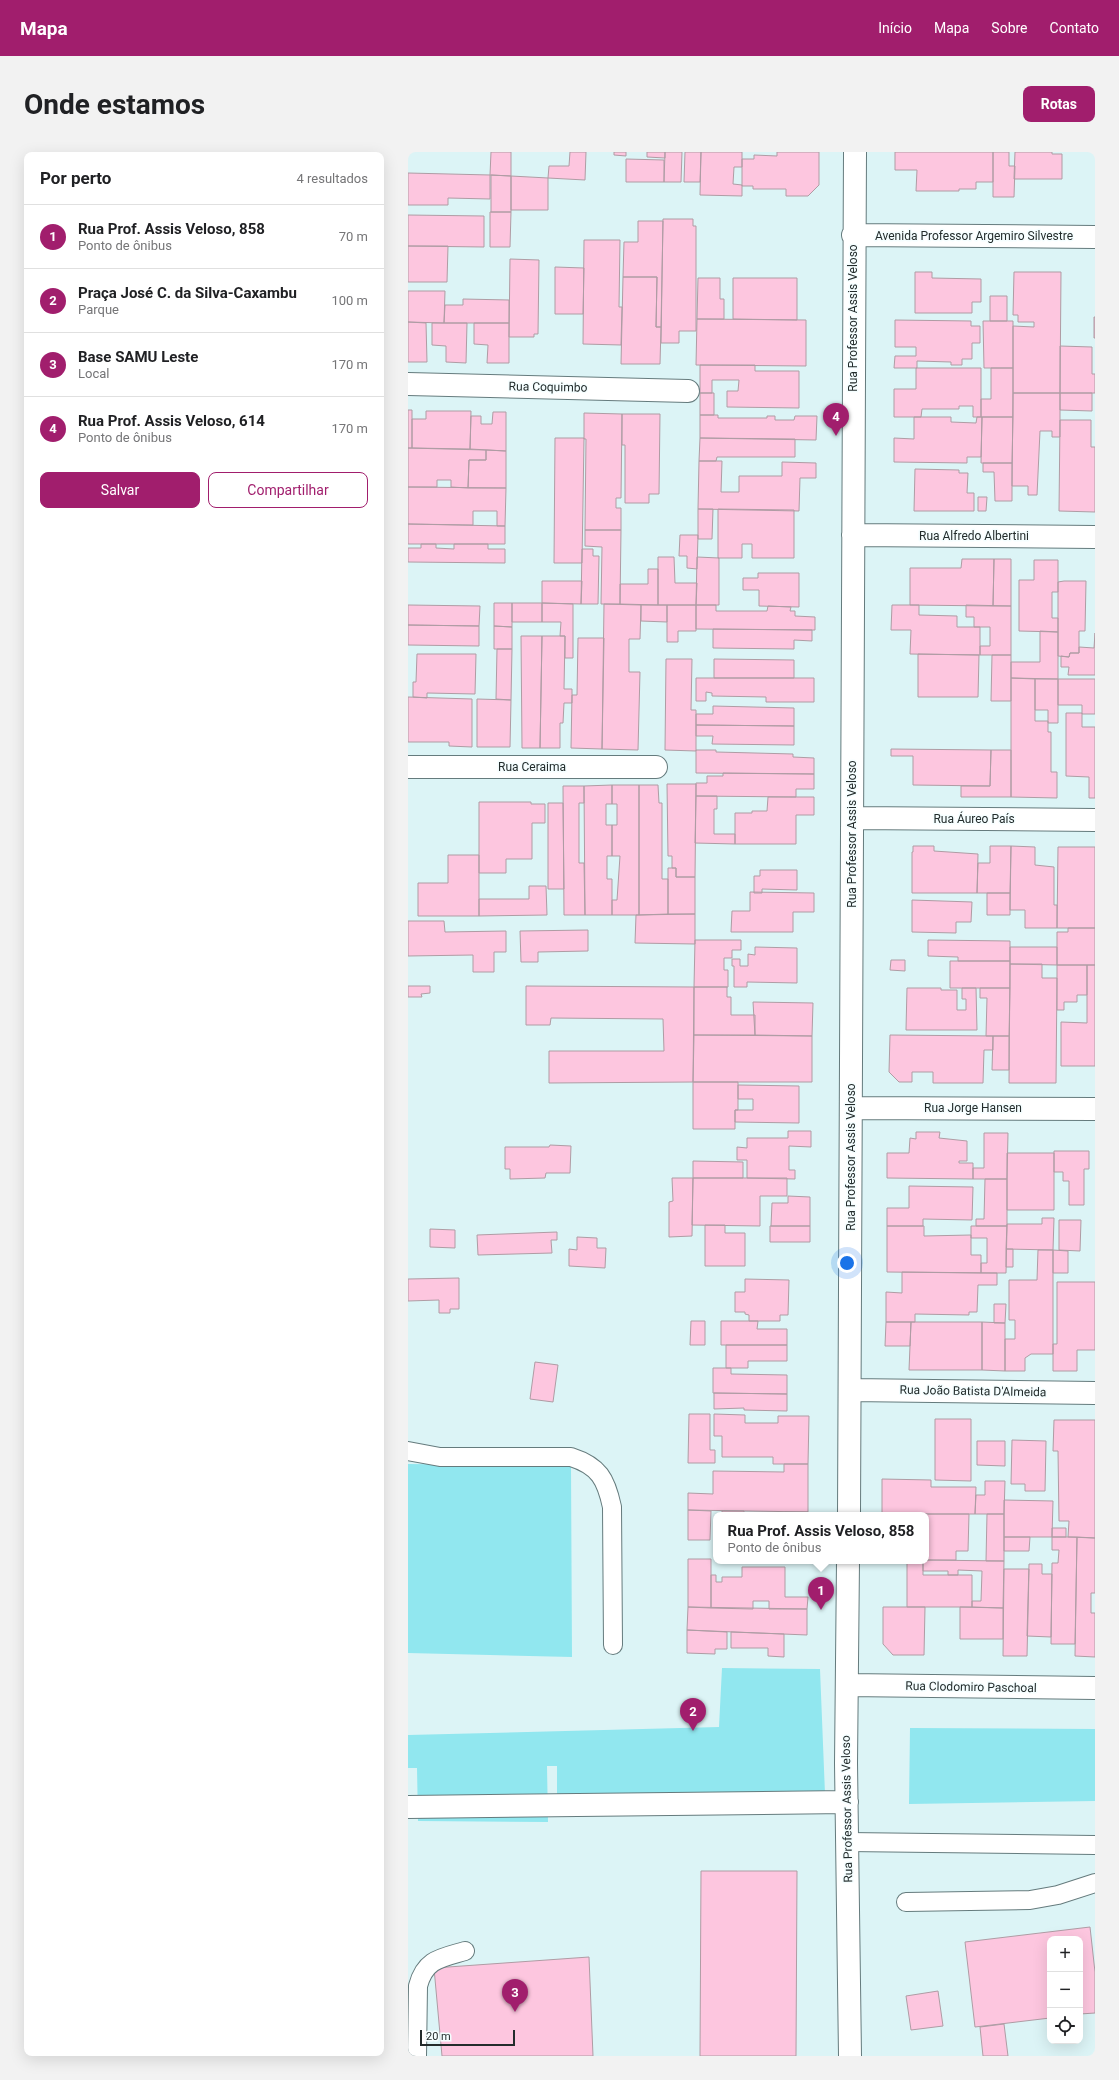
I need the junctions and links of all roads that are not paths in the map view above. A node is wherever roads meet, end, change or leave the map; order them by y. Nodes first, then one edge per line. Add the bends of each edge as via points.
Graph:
1 (855, 152) edge
2 (854, 235) junction
3 (1095, 237) edge
4 (408, 384) edge
5 (688, 391) dead end
6 (854, 535) junction
7 (1095, 537) edge
8 (408, 767) edge
9 (656, 767) dead end
10 (852, 818) junction
11 (1095, 820) edge
12 (851, 1108) junction
13 (1095, 1109) edge
14 (850, 1390) junction
15 (1095, 1393) edge
16 (408, 1451) edge
17 (849, 1512) edge
18 (848, 1564) edge
19 (613, 1645) dead end
20 (847, 1685) junction
21 (1095, 1688) edge
22 (847, 1802) junction
23 (408, 1807) edge
24 (847, 1842) junction
25 (1095, 1845) edge
26 (1095, 1883) edge
27 (906, 1902) dead end
28 (465, 1951) dead end
29 (408, 2056) edge
30 (417, 2056) edge
31 (850, 2056) edge

1 - 2 street, Rua Professor Assis Veloso
2 - 3 street, Avenida Professor Argemiro Silvestre
2 - 6 street, Rua Professor Assis Veloso
4 - 5 street, Rua Coquimbo
6 - 7 street, Rua Alfredo Albertini
6 - 10 street, Rua Professor Assis Veloso
8 - 9 street, Rua Ceraima
10 - 11 street, Rua Áureo País
10 - 12 street, Rua Professor Assis Veloso
12 - 13 street, Rua Jorge Hansen
12 - 14 street, Rua Professor Assis Veloso
14 - 15 street, Rua João Batista D'Almeida
14 - 17 street, Rua Professor Assis Veloso
16 - 19 lane via 440,1457 571,1457 586,1462 600,1474 608,1490 612,1507
18 - 20 street, Rua Professor Assis Veloso
20 - 21 street, Rua Clodomiro Paschoal
20 - 22 street, Rua Professor Assis Veloso
22 - 23 street
22 - 24 street, Rua Professor Assis Veloso
24 - 25 lane
24 - 31 street, Rua Professor Assis Veloso
26 - 27 lane via 1058,1895 1030,1900
28 - 30 lane via 427,1965 421,1975 418,1986
29 - 30 lane

